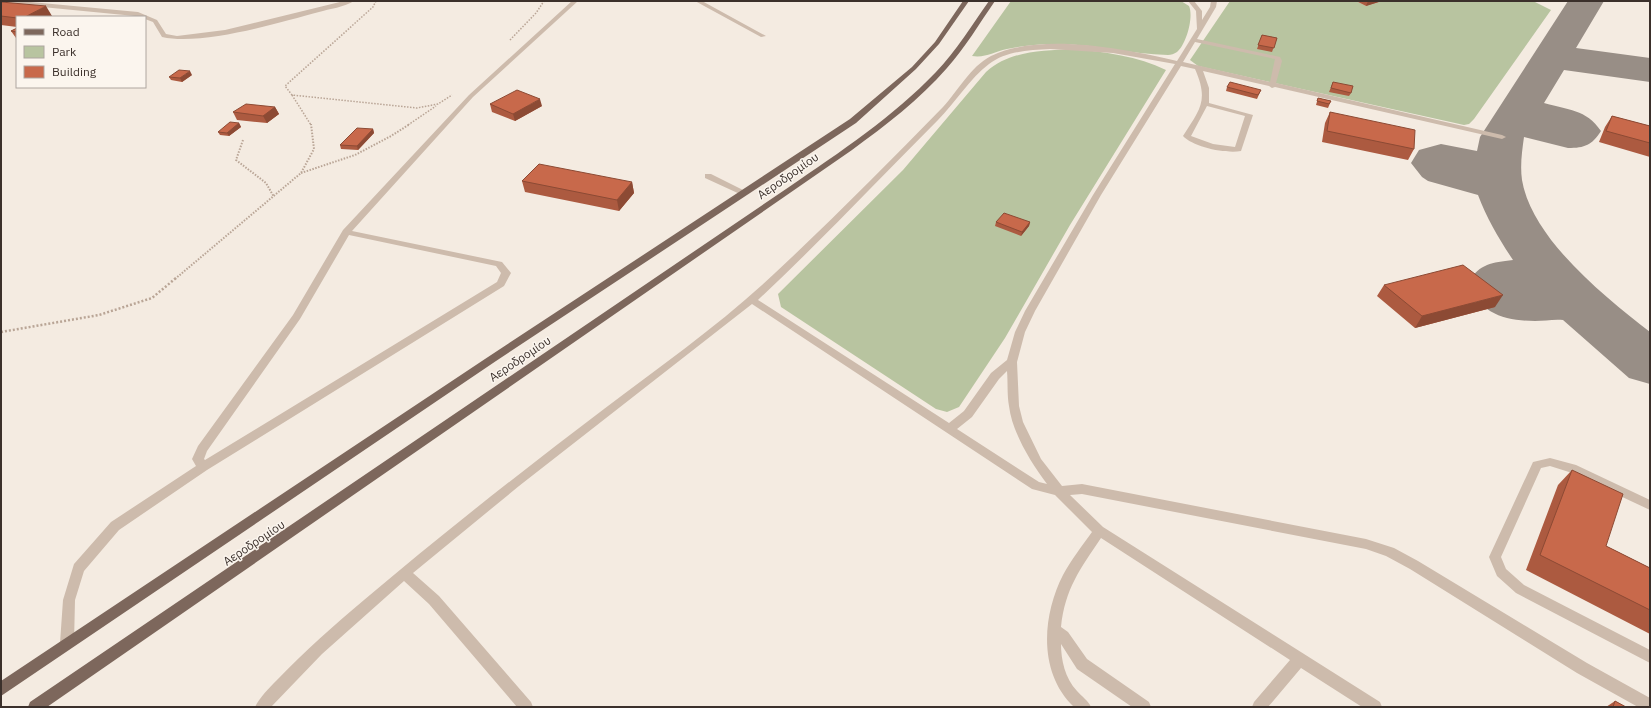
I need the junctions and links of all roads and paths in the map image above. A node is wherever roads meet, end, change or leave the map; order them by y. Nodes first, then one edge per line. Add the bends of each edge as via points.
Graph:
1 (1, 1) edge
2 (351, 1) edge
3 (376, 1) edge
4 (544, 1) edge
5 (575, 1) edge
6 (698, 1) edge
7 (966, 1) edge
8 (992, 1) edge
9 (1191, 1) edge
10 (1214, 1) edge
11 (143, 16) edge
12 (146, 17) edge
13 (1199, 29) junction
14 (763, 36) dead end
15 (1193, 40) junction
16 (505, 45) dead end
17 (1178, 64) junction
18 (1198, 68) junction
19 (1272, 86) junction
20 (457, 91) dead end
21 (292, 95) junction
22 (438, 104) junction
23 (1206, 104) junction
24 (1502, 137) dead end
25 (243, 140) dead end
26 (301, 173) junction
27 (708, 176) dead end
28 (745, 193) junction
29 (274, 197) junction
30 (346, 232) junction
31 (752, 300) junction
32 (1, 332) edge
33 (1012, 362) junction
34 (949, 429) junction
35 (203, 467) junction
36 (1059, 491) junction
37 (1650, 505) edge
38 (1099, 531) junction
39 (404, 573) junction
40 (1053, 629) junction
41 (67, 643) junction
42 (1650, 657) edge
43 (1300, 659) junction
44 (1, 689) edge
45 (1650, 706) edge
46 (35, 707) edge
47 (262, 707) edge
48 (526, 707) edge
49 (1084, 707) edge
50 (1144, 707) edge
51 (1259, 707) edge
52 (1375, 707) edge

1 - 11 street
2 - 12 street via 223,33 179,39 164,36 156,21
3 - 21 path via 374,7 302,68 285,86
4 - 16 path
5 - 30 street via 471,96
6 - 14 street
7 - 28 main road, Αεροδρομίου via 937,43 889,92 853,121
8 - 46 main road, Αεροδρομίου via 939,74 878,127 792,189
9 - 13 street via 1199,11
10 - 13 street
13 - 15 street
15 - 17 street
15 - 19 street via 1278,58
17 - 18 street
17 - 31 street via 1114,51 1065,47 1024,49 995,57 983,66 868,189
17 - 33 street via 1040,291 1020,332
18 - 19 street
18 - 23 street via 1207,92
19 - 24 street
20 - 22 path
21 - 22 path via 417,108
21 - 26 path via 311,123 312,129 314,149
22 - 26 path via 391,136 355,155
23 - 23 street via 1187,136 1226,150 1238,149 1249,115
25 - 29 path via 236,160 266,183
26 - 29 path
27 - 28 street
28 - 41 main road, Αεροδρομίου
29 - 32 path via 152,298 99,315
30 - 35 street via 297,317 202,449 198,459
30 - 35 street via 499,264 506,273 501,284
31 - 34 street
31 - 39 street via 452,532
33 - 34 street via 995,376 968,414
33 - 36 street via 1014,406 1018,422 1037,462
34 - 36 street via 1029,482
35 - 41 street via 115,526 78,568 69,600
36 - 38 street
36 - 45 street via 1082,489 1366,544 1390,552
37 - 42 street via 1572,468 1550,462 1537,465 1495,557 1501,572 1520,589
38 - 40 street via 1065,584
38 - 43 street
39 - 47 street via 337,631 283,682
39 - 48 street via 434,600
40 - 49 street via 1054,650 1062,684 1073,699
40 - 50 street via 1064,636 1082,664
41 - 44 main road, Αεροδρομίου
43 - 51 street
43 - 52 street

